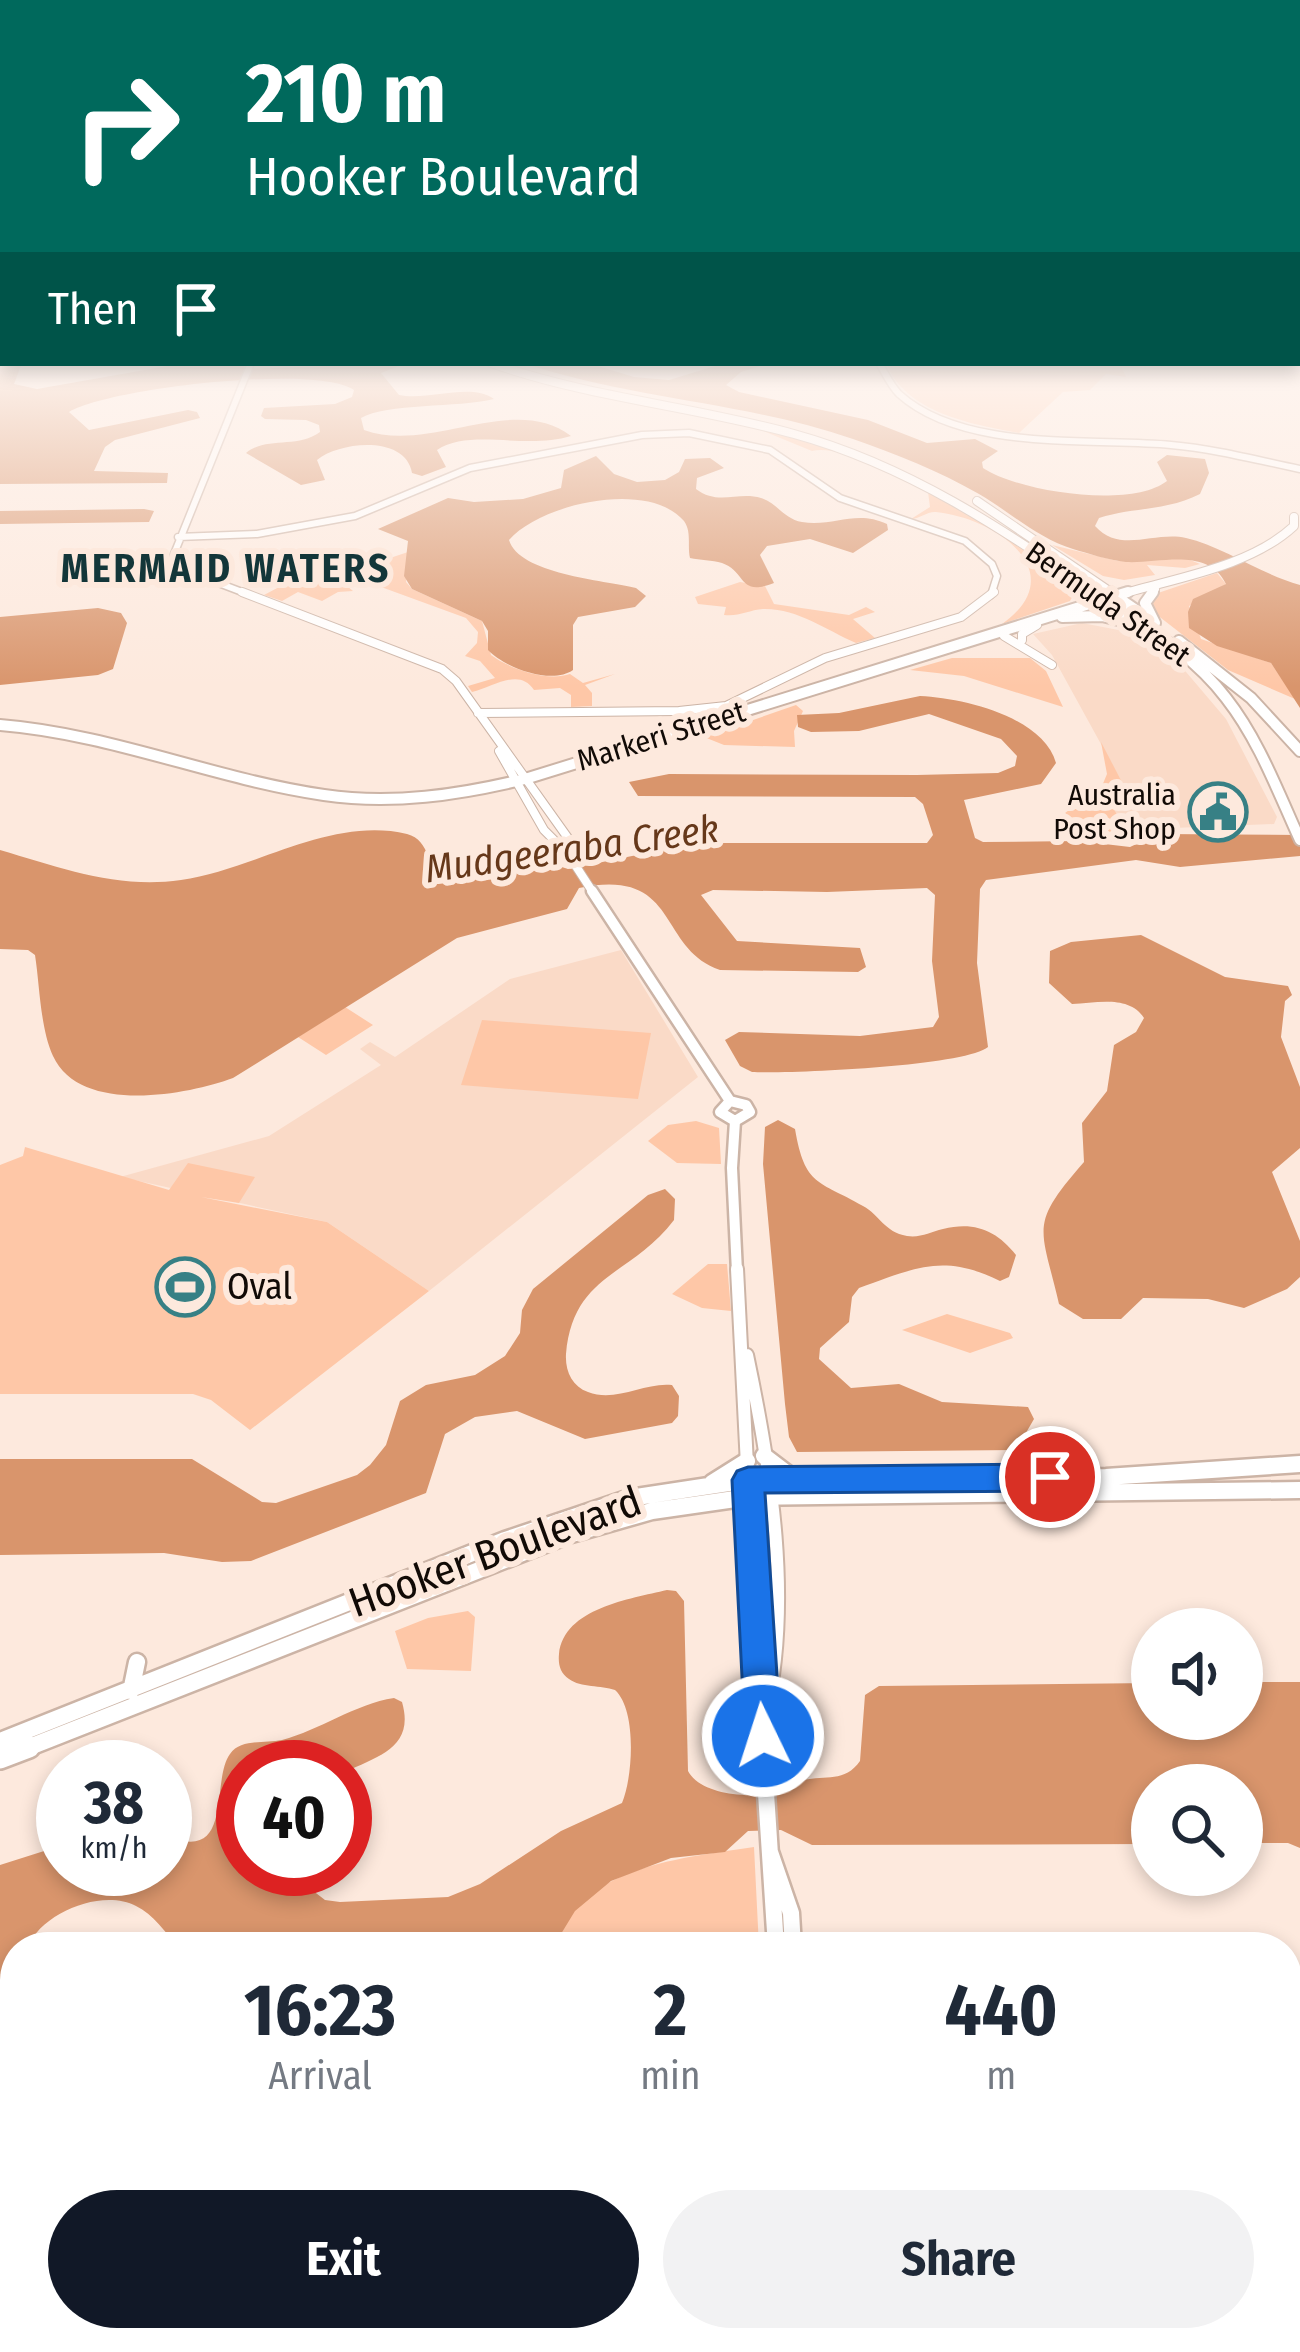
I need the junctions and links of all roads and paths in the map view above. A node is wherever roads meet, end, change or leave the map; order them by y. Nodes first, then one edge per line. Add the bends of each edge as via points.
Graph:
1 (207, 468) edge
2 (471, 468) edge
3 (796, 468) edge
4 (891, 468) edge
5 (911, 468) edge
6 (939, 480) dead end
7 (971, 497) dead end
8 (1298, 515) edge
9 (1300, 530) edge
10 (178, 537) junction
11 (1242, 559) junction
12 (1083, 578) junction
13 (1154, 586) junction
14 (1112, 599) junction
15 (1077, 605) junction
16 (1062, 617) junction
17 (1148, 624) junction
18 (1037, 625) junction
19 (1003, 634) junction
20 (1024, 644) junction
21 (1053, 663) dead end
22 (478, 713) junction
23 (0, 728) edge
24 (1300, 751) edge
25 (522, 783) junction
26 (1298, 835) edge
27 (730, 1101) junction
28 (735, 1121) junction
29 (755, 1458) junction
30 (1300, 1469) edge
31 (794, 1479) junction
32 (712, 1483) junction
33 (1058, 1486) junction
34 (758, 1488) junction
35 (1300, 1490) edge
36 (0, 1741) edge
37 (0, 1758) edge
38 (767, 1839) junction
39 (775, 1932) edge
40 (792, 1932) edge

1 - 10 street
2 - 10 street via 356,516 248,536
3 - 22 street via 840,498 965,542 996,572 991,596 968,613 823,659 738,703
4 - 12 main road, Bermuda Street via 965,503
5 - 6 main road
7 - 12 main road, Bermuda Street
8 - 11 main road, Markeri Street via 1280,539
9 - 11 main road, Markeri Street via 1270,552
10 - 22 street via 174,562 437,666
11 - 13 main road, Markeri Street
12 - 13 main road
12 - 14 main road, Bermuda Street
12 - 15 main road
13 - 14 main road, Markeri Street
13 - 17 main road via 1145,603
14 - 15 main road, Markeri Street
14 - 16 main road, Markeri Street
14 - 17 main road, Bermuda Street
15 - 19 main road, Markeri Street
16 - 17 main road
16 - 18 main road, Markeri Street
17 - 24 main road, Bermuda Street via 1251,698
17 - 26 main road, Bermuda Street via 1232,706
18 - 19 main road, Markeri Street
18 - 20 street via 1023,634
19 - 20 street
19 - 25 main road, Markeri Street
20 - 21 street
22 - 25 street
23 - 25 main road, Markeri Street via 79,733 352,798 418,799
25 - 27 street via 544,830 568,854
27 - 28 street via 720,1112
27 - 28 street via 750,1112
28 - 29 street via 742,1335 759,1408
29 - 31 main road
29 - 32 main road
29 - 34 street
30 - 33 main road, Hooker Boulevard via 1205,1469
31 - 33 main road, Hooker Boulevard
31 - 34 main road, Hooker Boulevard
32 - 34 main road, Hooker Boulevard
32 - 36 main road, Hooker Boulevard via 562,1518 159,1680 137,1662 131,1691
33 - 34 main road, Hooker Boulevard
33 - 35 main road, Hooker Boulevard
34 - 37 main road, Hooker Boulevard via 580,1531
34 - 38 street via 776,1658 764,1720
38 - 39 street
38 - 40 street

